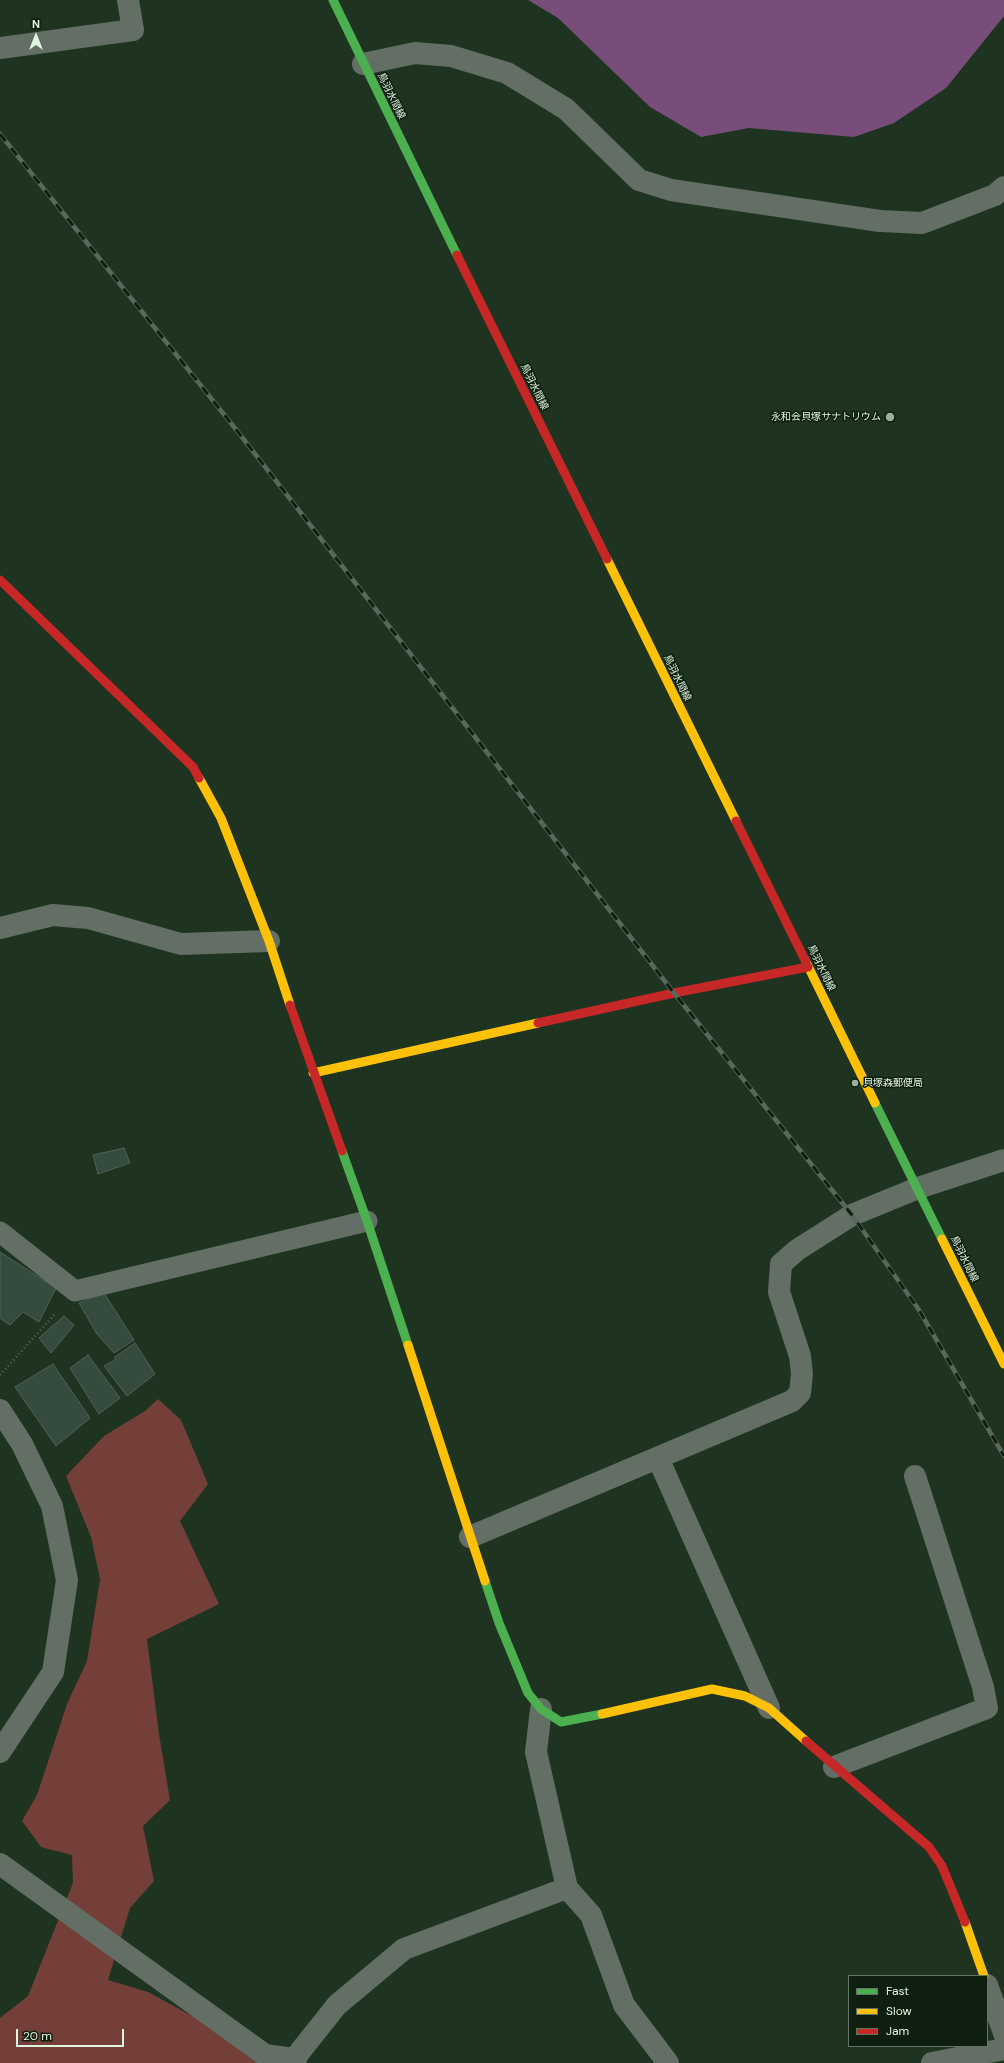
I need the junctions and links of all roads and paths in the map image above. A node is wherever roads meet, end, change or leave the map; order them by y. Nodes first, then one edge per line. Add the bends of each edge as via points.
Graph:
1 (128, 0) edge
2 (333, 0) edge
3 (0, 48) edge
4 (363, 64) junction
5 (1004, 187) edge
6 (0, 580) edge
7 (0, 928) edge
8 (269, 941) junction
9 (808, 967) junction
10 (313, 1073) junction
11 (1004, 1160) edge
12 (918, 1188) junction
13 (367, 1221) junction
14 (0, 1232) edge
15 (75, 1291) junction
16 (1004, 1364) edge
17 (0, 1375) edge
18 (0, 1410) edge
19 (658, 1458) junction
20 (915, 1476) dead end
21 (470, 1537) junction
22 (769, 1708) junction
23 (541, 1709) junction
24 (0, 1752) edge
25 (834, 1767) junction
26 (0, 1864) edge
27 (567, 1888) junction
28 (984, 1975) edge
29 (988, 1988) edge
30 (1004, 2033) edge
31 (1004, 2049) edge
32 (295, 2061) edge
33 (668, 2063) edge
34 (932, 2063) edge

1 - 3 street via 133,30
2 - 4 street, 鳥羽水間線
4 - 5 street via 415,53 451,56 507,73 566,109 639,180 671,190 880,221 922,223 995,195
4 - 9 street, 鳥羽水間線
6 - 8 street via 193,767 221,818
7 - 8 street via 53,916 88,918 181,944
8 - 10 street
9 - 10 street via 674,993
9 - 12 street, 鳥羽水間線
10 - 13 street
11 - 12 street
12 - 16 street, 鳥羽水間線
12 - 19 street via 852,1215 797,1250 782,1264 780,1292 800,1356 800,1393 792,1401
13 - 15 lane
13 - 21 street
14 - 15 lane
15 - 17 path
18 - 24 street via 22,1444 52,1506 67,1580 53,1672
19 - 21 street
19 - 22 street
20 - 25 street via 984,1687 987,1708
21 - 23 street via 499,1623 528,1693
22 - 23 street via 745,1696 712,1689 582,1720 561,1722
22 - 25 street
23 - 27 street via 536,1752
25 - 28 street via 928,1847 942,1866
26 - 32 street via 265,2055
27 - 32 street via 404,1950 337,2005
27 - 33 street via 591,1915 624,2005
29 - 30 street
31 - 34 street

